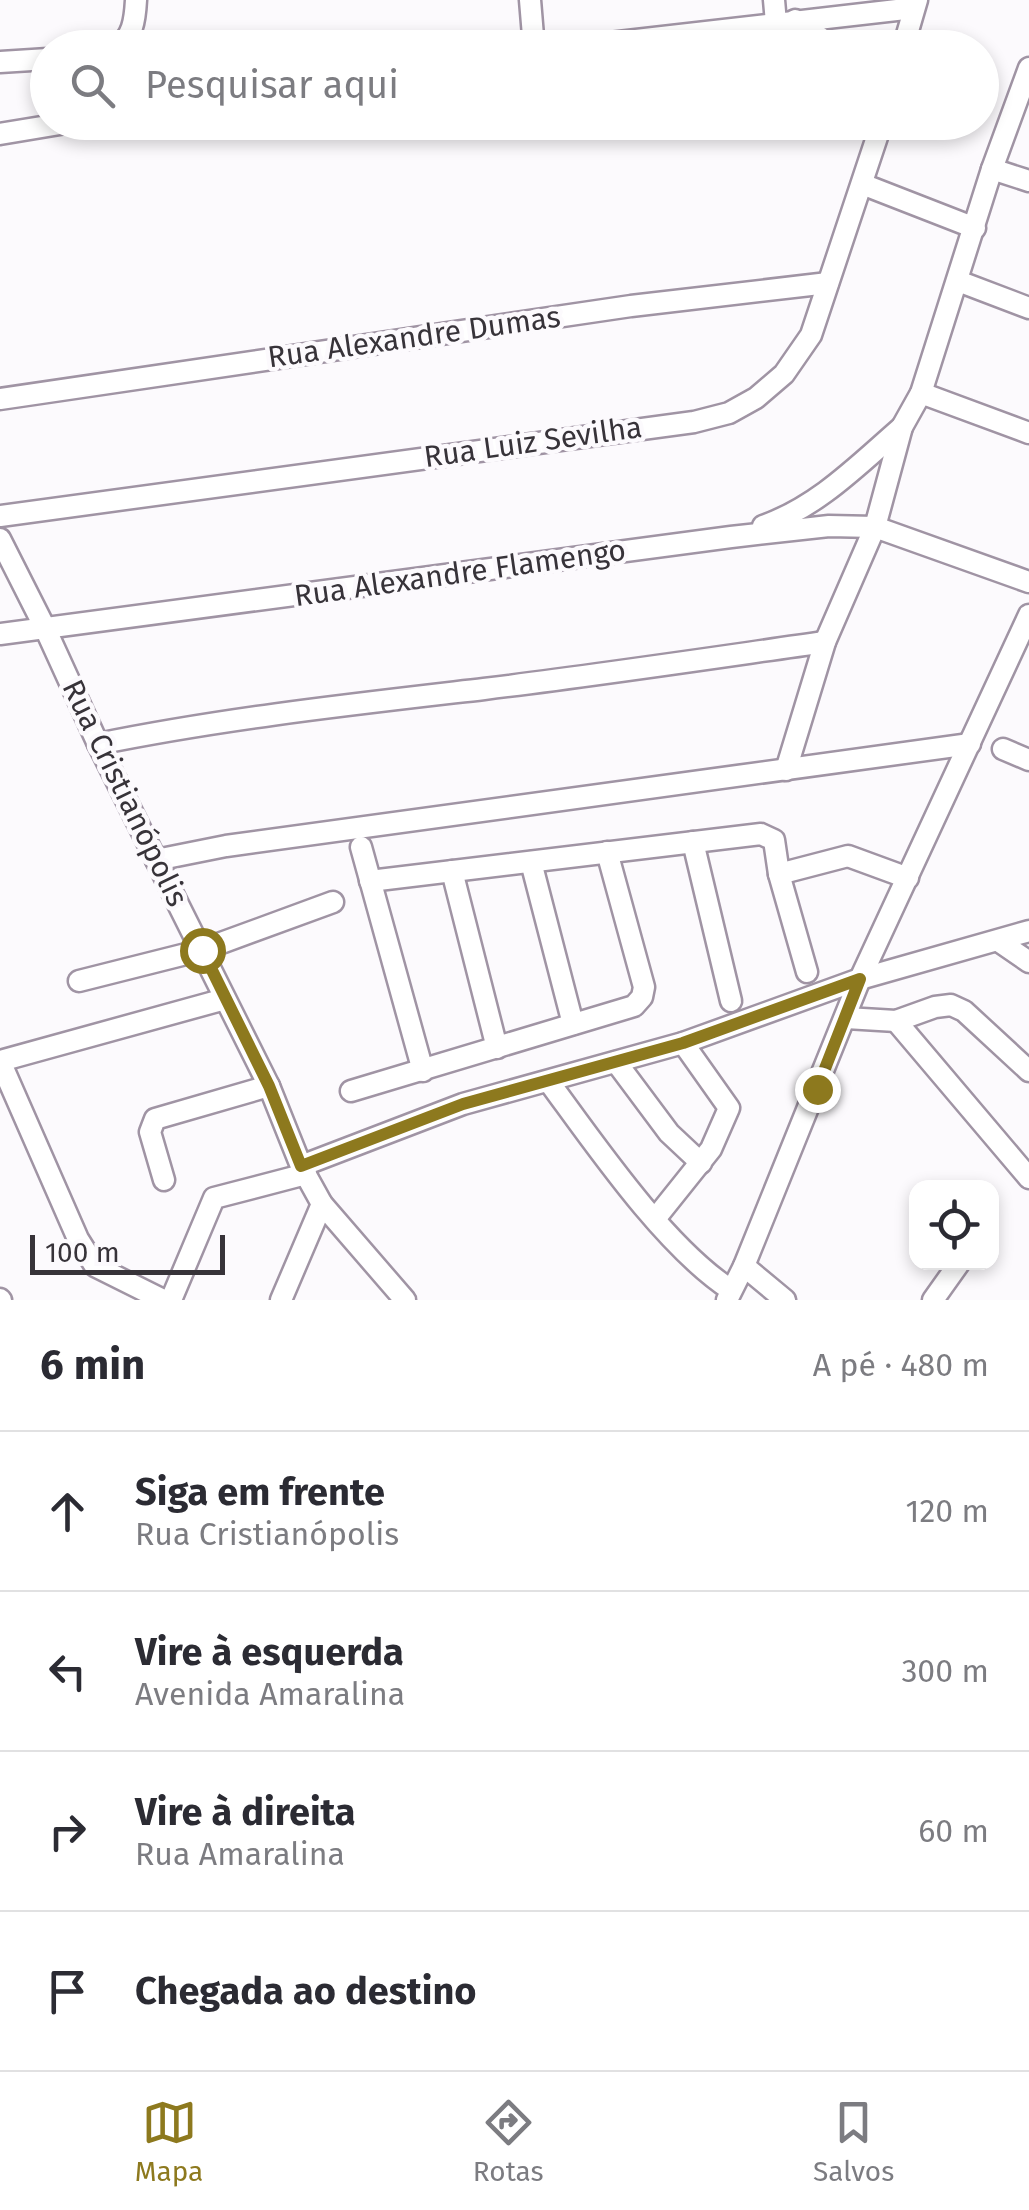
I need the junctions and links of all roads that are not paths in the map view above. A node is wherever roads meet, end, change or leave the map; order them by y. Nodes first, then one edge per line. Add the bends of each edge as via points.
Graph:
1 (136, 0) edge
2 (530, 0) edge
3 (774, 0) edge
4 (915, 4) edge
5 (786, 21) junction
6 (131, 30) edge
7 (532, 30) edge
8 (713, 30) edge
9 (802, 30) edge
10 (908, 30) edge
11 (30, 61) edge
12 (0, 62) edge
13 (1029, 68) edge
14 (30, 129) edge
15 (0, 134) edge
16 (876, 140) edge
17 (992, 169) junction
18 (1029, 181) edge
19 (862, 184) junction
20 (975, 228) junction
21 (958, 282) junction
22 (828, 283) junction
23 (1029, 308) edge
24 (921, 393) junction
25 (0, 398) edge
26 (902, 427) junction
27 (1029, 433) edge
28 (0, 516) edge
29 (875, 527) junction
30 (732, 536) junction
31 (0, 539) edge
32 (1029, 582) edge
33 (1029, 615) edge
34 (45, 628) junction
35 (0, 634) edge
36 (826, 642) junction
37 (98, 744) junction
38 (970, 744) junction
39 (1003, 749) dead end
40 (1029, 760) edge
41 (786, 770) junction
42 (693, 842) junction
43 (361, 847) dead end
44 (607, 852) junction
45 (156, 860) junction
46 (531, 862) junction
47 (452, 871) junction
48 (779, 874) junction
49 (908, 878) junction
50 (370, 881) junction
51 (333, 902) dead end
52 (1029, 931) edge
53 (1000, 942) junction
54 (202, 950) junction
55 (1029, 962) edge
56 (807, 972) dead end
57 (860, 979) junction
58 (79, 981) dead end
59 (225, 999) junction
60 (730, 1000) dead end
61 (846, 1018) junction
62 (896, 1020) junction
63 (574, 1024) junction
64 (683, 1043) junction
65 (497, 1048) junction
66 (0, 1061) edge
67 (616, 1062) junction
68 (1029, 1070) edge
69 (423, 1071) junction
70 (549, 1082) junction
71 (269, 1086) junction
72 (351, 1090) dead end
73 (702, 1163) junction
74 (303, 1170) junction
75 (1029, 1178) edge
76 (164, 1180) dead end
77 (322, 1204) junction
78 (656, 1218) junction
79 (744, 1266) junction
80 (956, 1270) edge
81 (729, 1295) edge
82 (396, 1296) edge
83 (941, 1297) edge
84 (163, 1300) edge
85 (171, 1300) edge
86 (281, 1300) edge
87 (785, 1300) edge

1 - 6 street
2 - 7 street
3 - 5 street
4 - 5 street
4 - 10 street
5 - 8 street
5 - 9 street
11 - 12 street
13 - 17 street
14 - 15 street
16 - 19 street, Rua Luiz Sevilha
17 - 18 street
17 - 20 street
19 - 20 street
19 - 22 street, Rua Luiz Sevilha
20 - 21 street
21 - 23 street
21 - 24 street
22 - 25 street, Rua Alexandre Dumas
22 - 28 street, Rua Luiz Sevilha via 810,335 784,374 730,413
24 - 26 street
24 - 27 street
26 - 29 street
26 - 30 street via 808,506
29 - 30 street, Rua Alexandre Flamengo
29 - 32 street, Rua Alexandre Flamengo
29 - 36 street
30 - 34 street, Rua Alexandre Flamengo
31 - 34 street, Rua Cristianópolis
33 - 38 street
34 - 35 street, Rua Alexandre Flamengo
34 - 37 street, Rua Cristianópolis
36 - 37 street via 286,712
36 - 41 street
37 - 45 street, Rua Cristianópolis
38 - 41 street
38 - 49 street
39 - 40 street
41 - 45 street
42 - 44 street
42 - 48 street via 770,836
42 - 60 street
43 - 50 street
44 - 46 street
44 - 63 street via 644,988 634,1006
45 - 54 street, Rua Cristianópolis
46 - 47 street
46 - 63 street
47 - 50 street
47 - 65 street
48 - 49 street via 848,856
48 - 56 street
49 - 57 street
50 - 69 street
51 - 54 street
52 - 53 street
53 - 55 street
53 - 57 street
54 - 58 street
54 - 59 street, Rua Cristianópolis
57 - 61 street
57 - 64 street
59 - 66 street
59 - 71 street, Rua Cristianópolis
61 - 62 street
61 - 79 street
62 - 68 street via 951,1005
62 - 75 street
63 - 65 street
64 - 67 street
64 - 73 street via 729,1108
65 - 69 street
66 - 84 street via 94,1266
67 - 70 street
67 - 73 street via 669,1132
69 - 72 street
70 - 74 street via 463,1104
70 - 78 street
71 - 74 street, Rua Cristianópolis
71 - 76 street via 156,1119 150,1132
73 - 78 street
74 - 77 street, Rua Cristianópolis
74 - 85 street via 214,1198
77 - 82 street, Rua Cristianópolis
77 - 86 street
78 - 81 street
79 - 81 street
79 - 87 street
80 - 83 street

